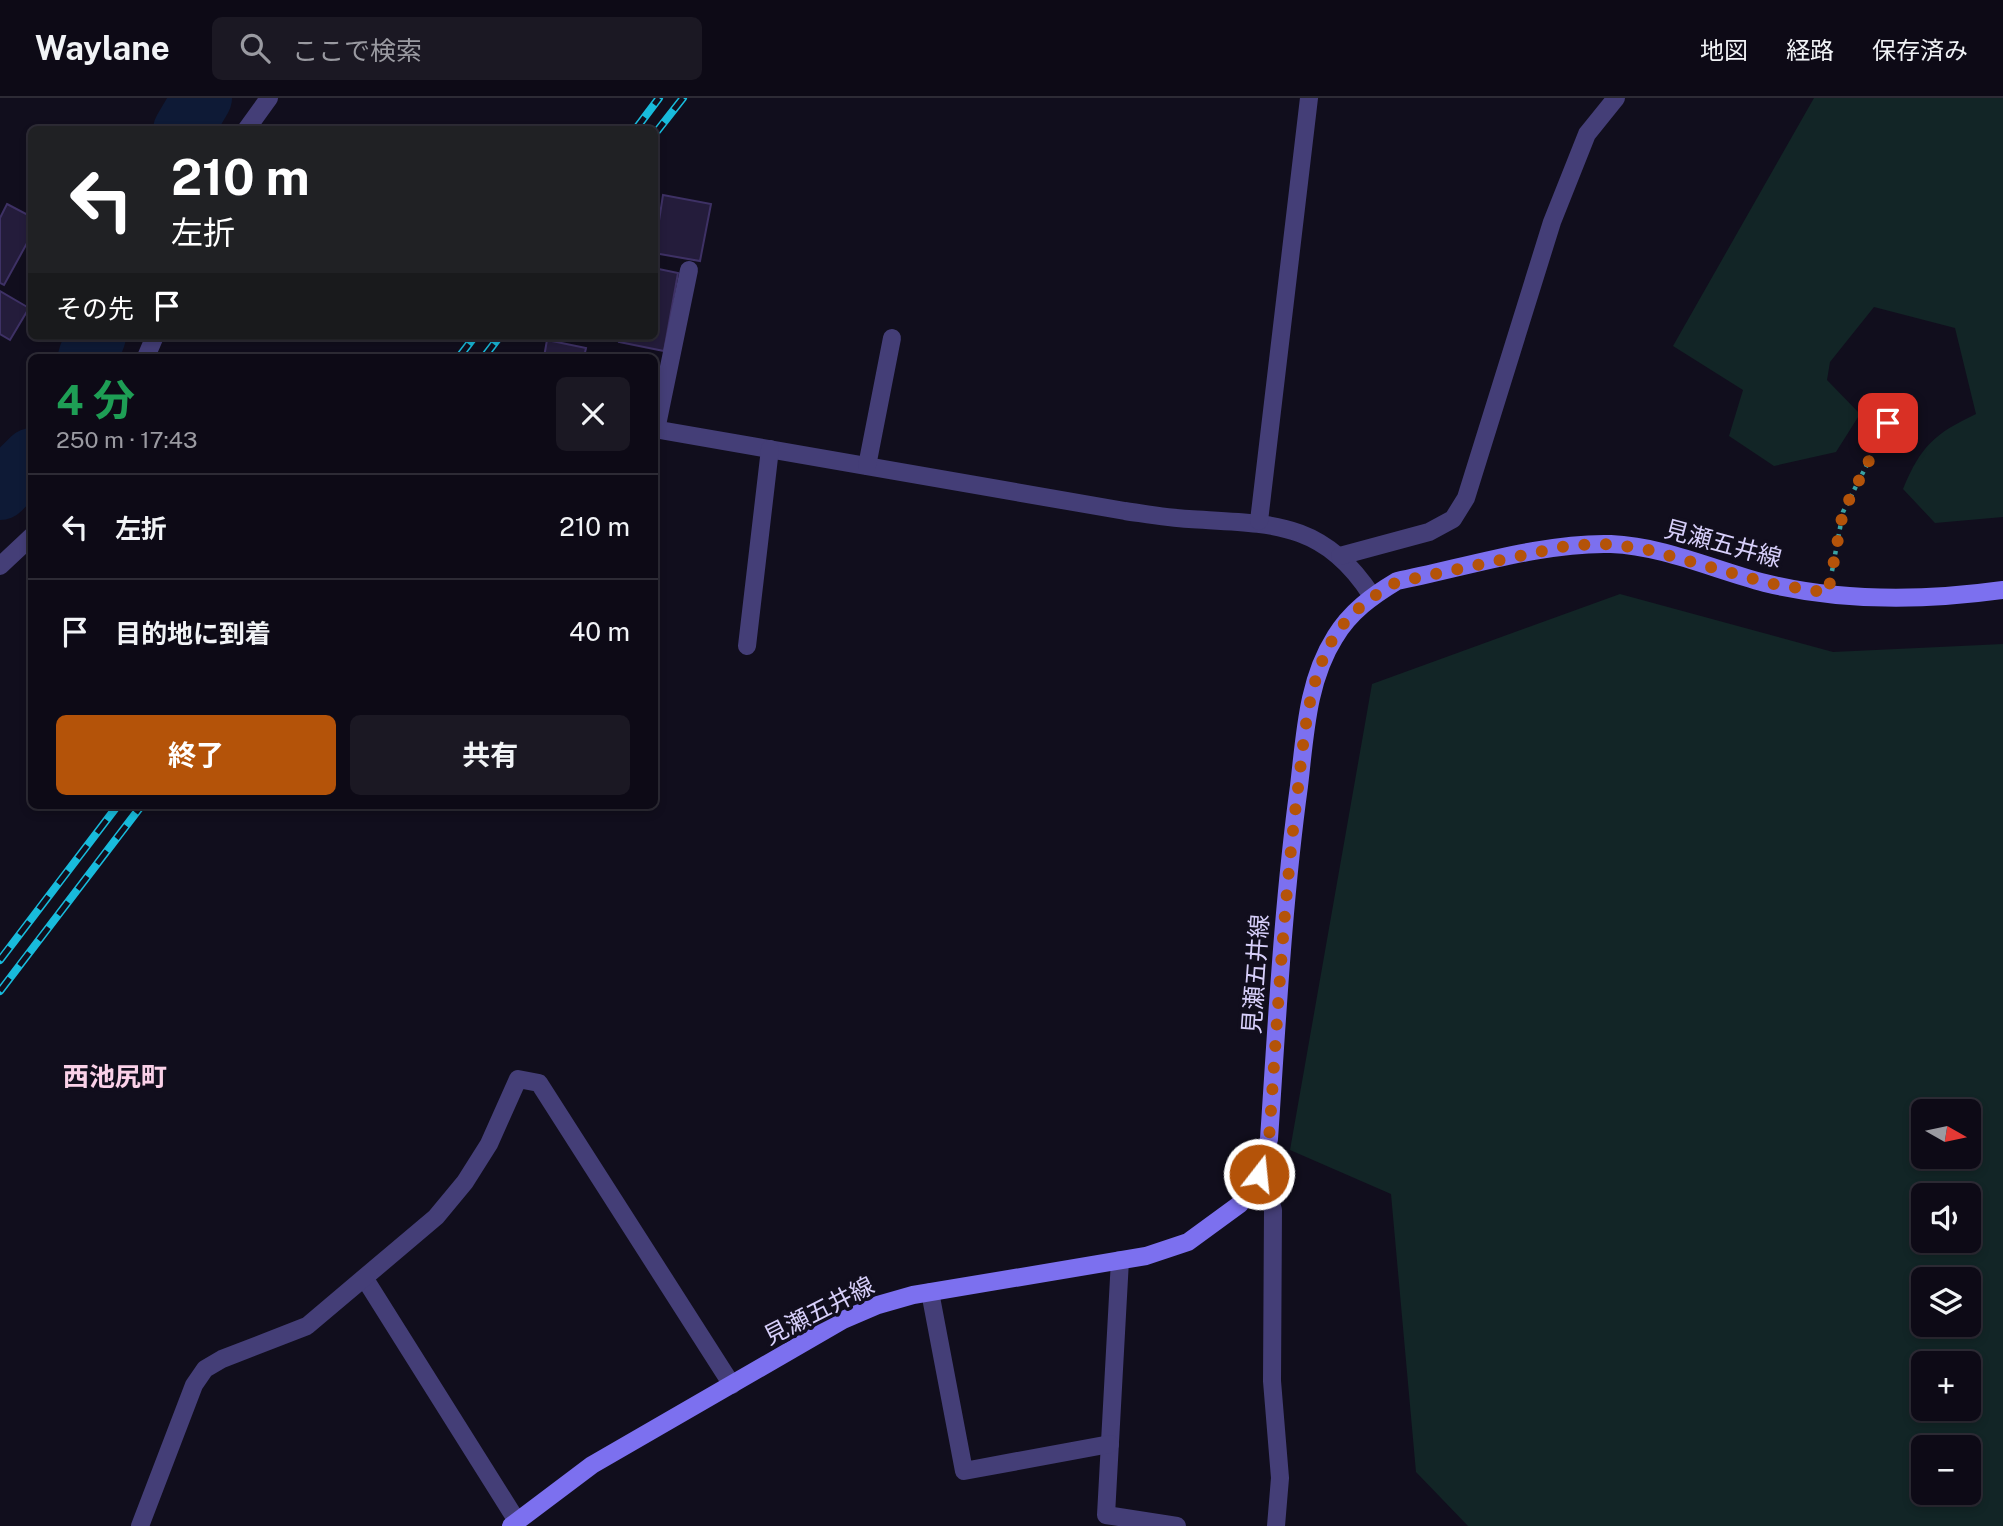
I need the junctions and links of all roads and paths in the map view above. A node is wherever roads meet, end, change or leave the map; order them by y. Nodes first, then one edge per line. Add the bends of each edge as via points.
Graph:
1 (269, 98) edge
2 (1310, 98) edge
3 (1616, 98) edge
4 (249, 126) edge
5 (689, 270) dead end
6 (892, 338) dead end
7 (658, 415) edge
8 (1888, 423) dead end
9 (658, 430) edge
10 (770, 449) junction
11 (867, 466) junction
12 (1259, 521) junction
13 (28, 540) edge
14 (1340, 556) junction
15 (0, 566) edge
16 (2003, 590) edge
17 (1828, 593) junction
18 (1372, 596) junction
19 (747, 646) dead end
20 (1259, 1174) junction
21 (1119, 1260) junction
22 (365, 1279) junction
23 (929, 1292) junction
24 (732, 1385) junction
25 (1110, 1444) junction
26 (514, 1524) edge
27 (140, 1526) edge
28 (1177, 1526) edge
29 (1276, 1526) edge

1 - 4 street
2 - 12 street
3 - 14 street via 1587,134 1552,222 1466,498 1453,519 1429,532
5 - 7 street
6 - 11 street
8 - 17 path via 1843,512
9 - 10 street
10 - 11 street
10 - 19 street
11 - 12 street via 1125,511
12 - 14 street via 1315,540
13 - 15 street
14 - 18 street
16 - 17 main road, 見瀬五井線 via 1946,598
17 - 18 main road, 見瀬五井線 via 1768,583 1613,544 1571,545 1410,579
18 - 20 main road, 見瀬五井線 via 1334,639 1317,675 1309,711 1285,902 1269,1139
20 - 21 main road, 見瀬五井線 via 1240,1204 1188,1242
20 - 29 street via 1273,1210 1272,1381 1280,1478
21 - 23 main road, 見瀬五井線
21 - 25 street
22 - 24 street via 436,1217 466,1182 518,1079 539,1083
22 - 26 street
22 - 27 street via 307,1326 205,1368 194,1385
23 - 24 main road, 見瀬五井線 via 843,1320
23 - 25 street via 964,1471
24 - 26 main road, 見瀬五井線 via 592,1465
25 - 28 street via 1106,1515

